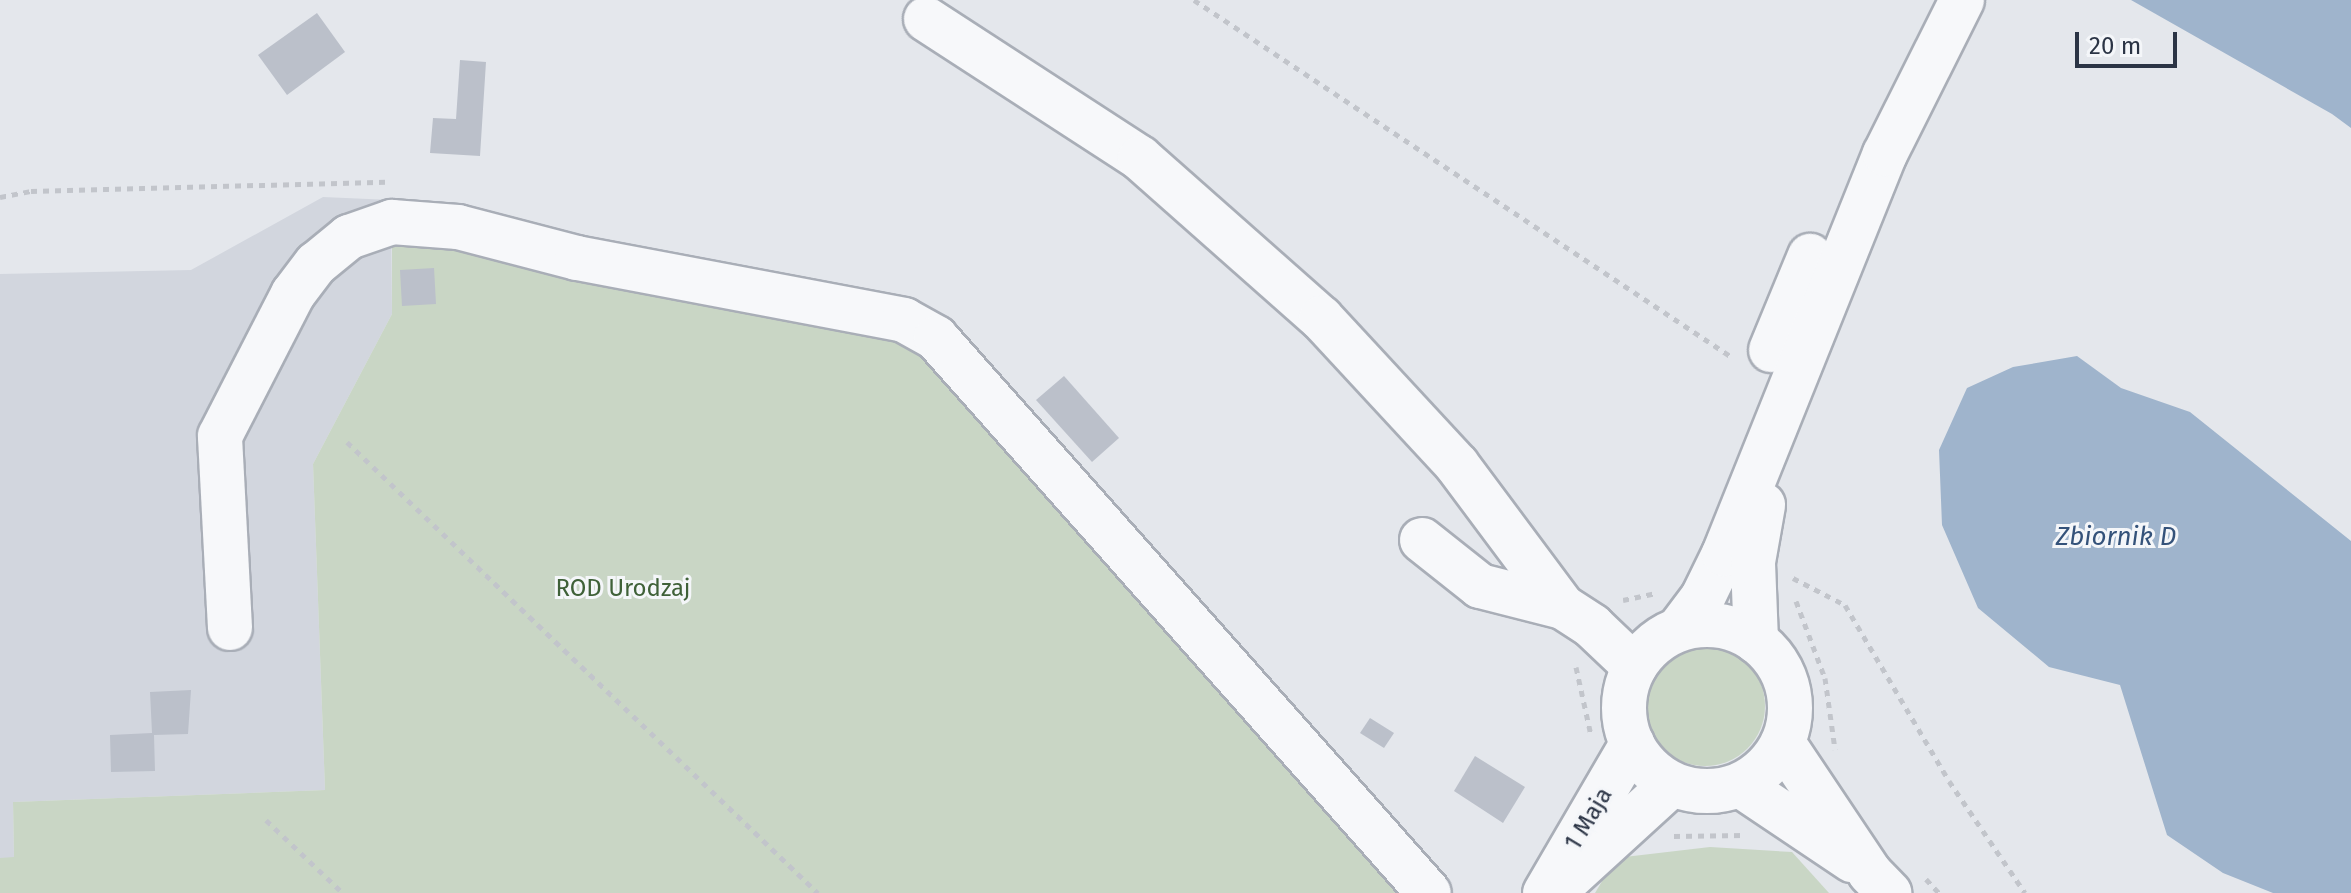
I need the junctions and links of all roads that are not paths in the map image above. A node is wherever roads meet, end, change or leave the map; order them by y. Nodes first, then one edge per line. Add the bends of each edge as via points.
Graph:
1 (1930, 0) edge
2 (1962, 0) edge
3 (926, 19) dead end
4 (1770, 357) junction
5 (1776, 428) junction
6 (1422, 540) dead end
7 (1563, 607) junction
8 (230, 628) dead end
9 (1679, 629) junction
10 (1756, 641) junction
11 (1635, 667) junction
12 (1783, 743) junction
13 (1611, 744) junction
14 (1672, 784) junction
15 (1740, 785) junction
16 (1880, 883) edge
17 (1429, 893) edge
18 (1545, 893) edge
19 (1552, 893) edge

1 - 4 street via 1856,147
2 - 4 street via 1885,154
3 - 7 street via 1140,158 1321,318 1457,465
4 - 5 street
5 - 9 street via 1710,583
5 - 10 street via 1753,562
6 - 7 street via 1480,586
7 - 11 street
8 - 17 street via 220,436 293,294 316,264 349,237 392,222 458,227 577,258 904,320 936,338
9 - 10 street via 1727,627
9 - 11 street via 1647,651
10 - 12 street via 1776,662 1787,687 1790,715
11 - 13 street
12 - 15 street via 1766,768
12 - 16 street
13 - 14 street
13 - 18 street, 1 Maja
14 - 15 street via 1717,791
14 - 19 street, 1 Maja
15 - 16 street

